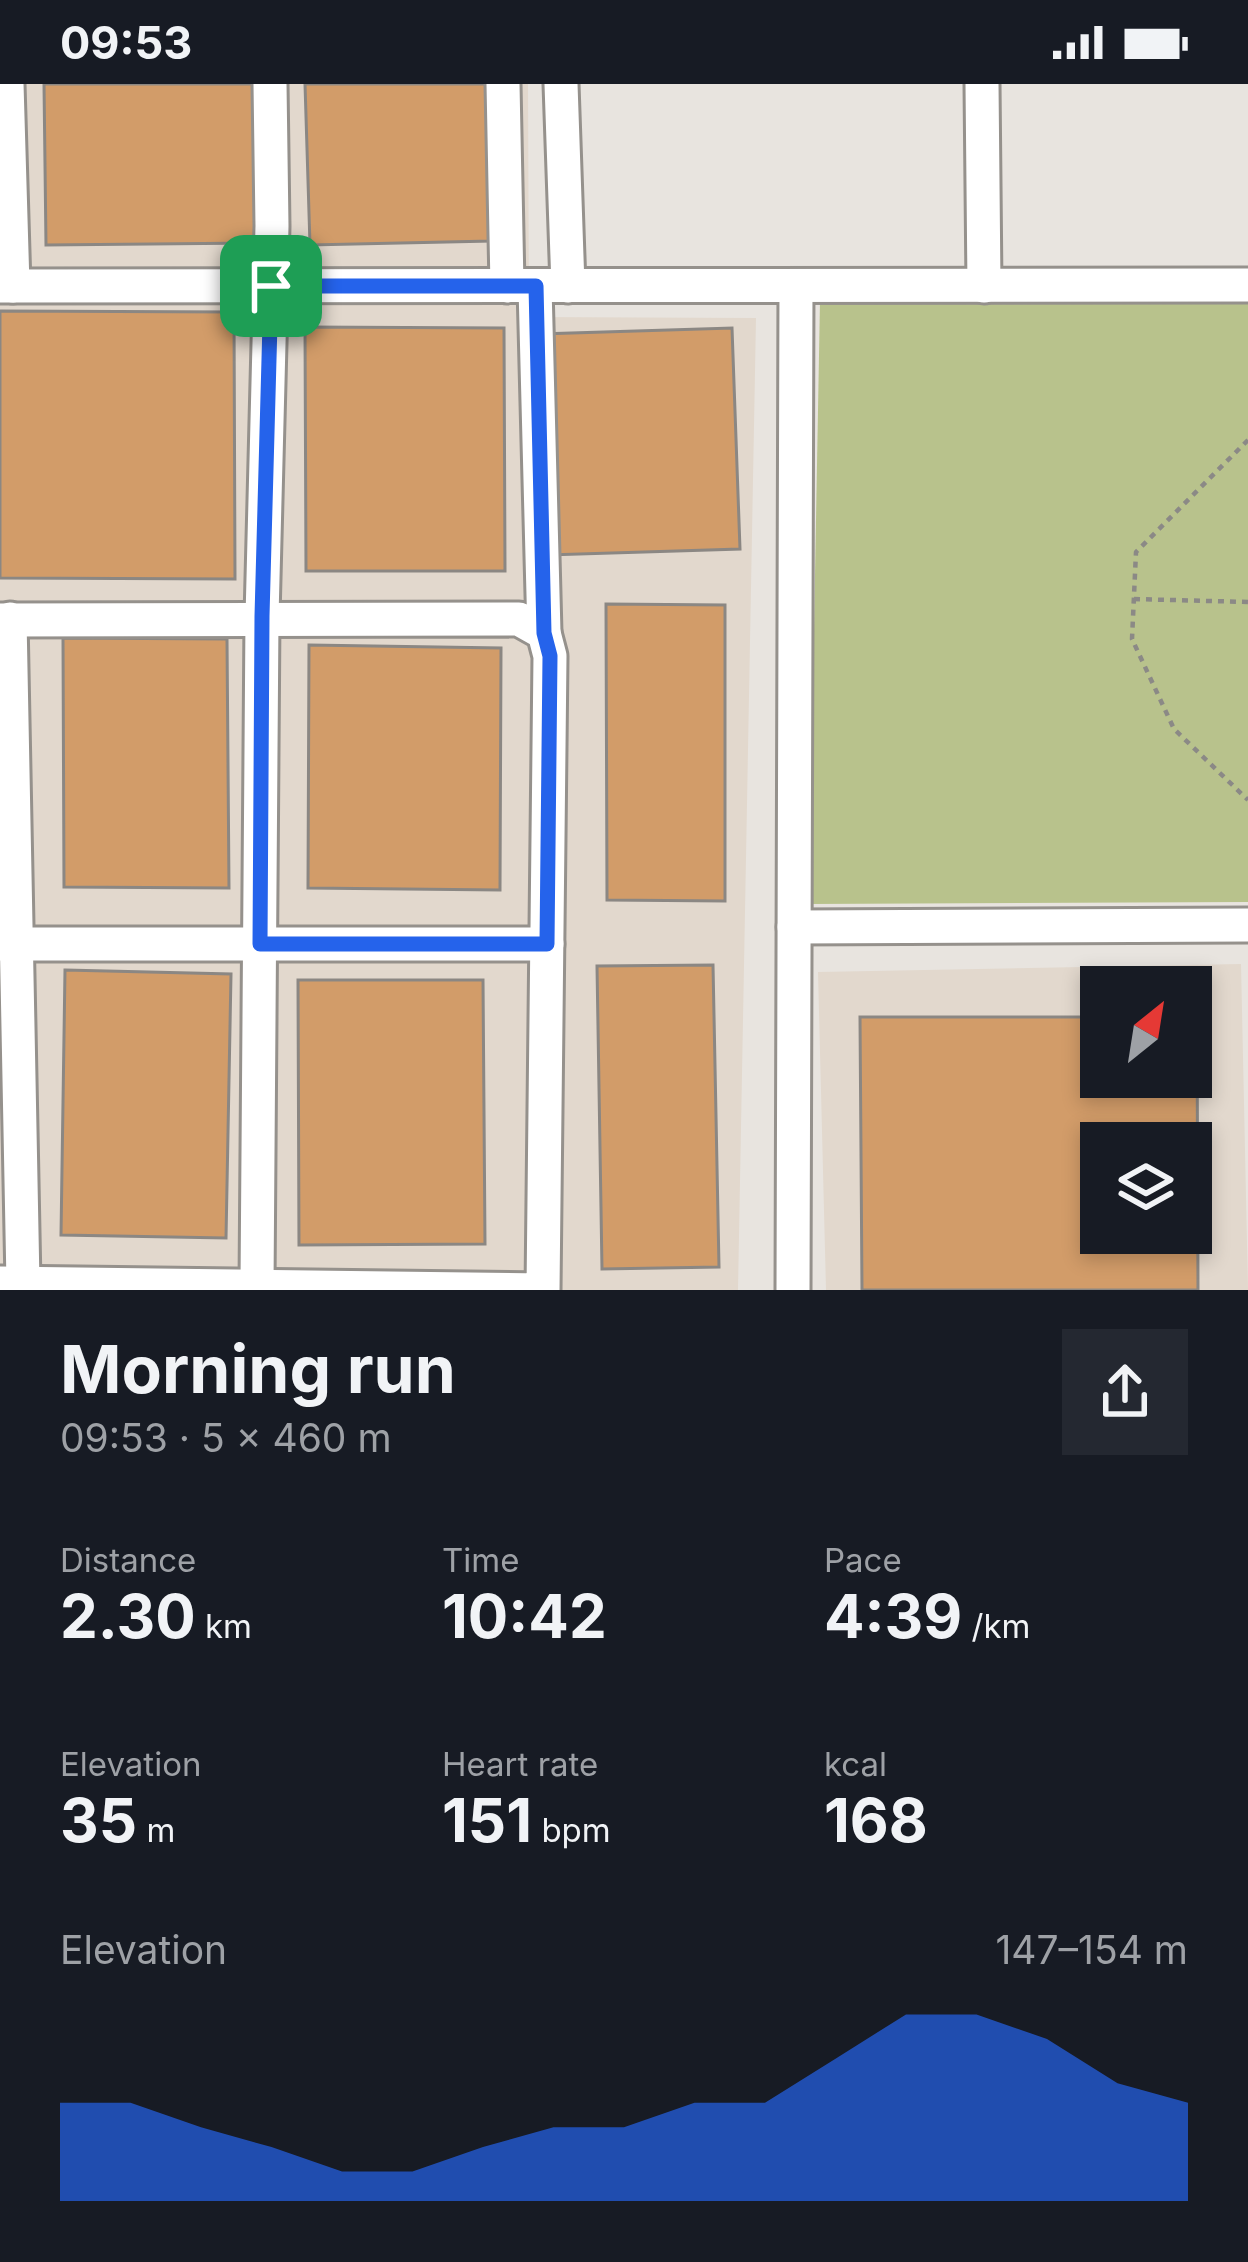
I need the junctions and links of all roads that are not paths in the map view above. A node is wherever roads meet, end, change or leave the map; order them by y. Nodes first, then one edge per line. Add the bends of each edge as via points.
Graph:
1 (7, 84) edge
2 (270, 84) edge
3 (503, 84) edge
4 (561, 84) edge
5 (982, 84) edge
6 (1248, 285) edge
7 (7, 286) edge
8 (271, 286) junction
9 (537, 286) junction
10 (796, 286) junction
11 (984, 286) junction
12 (262, 616) junction
13 (5, 620) edge
14 (544, 633) junction
15 (1248, 925) edge
16 (794, 927) junction
17 (8, 944) edge
18 (260, 944) junction
19 (547, 944) junction
20 (12, 1283) edge
21 (257, 1286) junction
22 (793, 1290) edge

1 - 7 street
2 - 8 street
3 - 9 street
4 - 9 street
5 - 11 street
6 - 11 street
7 - 8 street
8 - 9 street
8 - 12 street
9 - 10 street
9 - 14 street
10 - 11 street
10 - 16 street
12 - 13 street
12 - 14 street via 519,619
12 - 18 street
13 - 17 street
14 - 19 street
15 - 16 street
16 - 22 street
17 - 18 street
17 - 20 street
18 - 19 street
18 - 21 street
19 - 21 street via 543,1290
20 - 21 street

